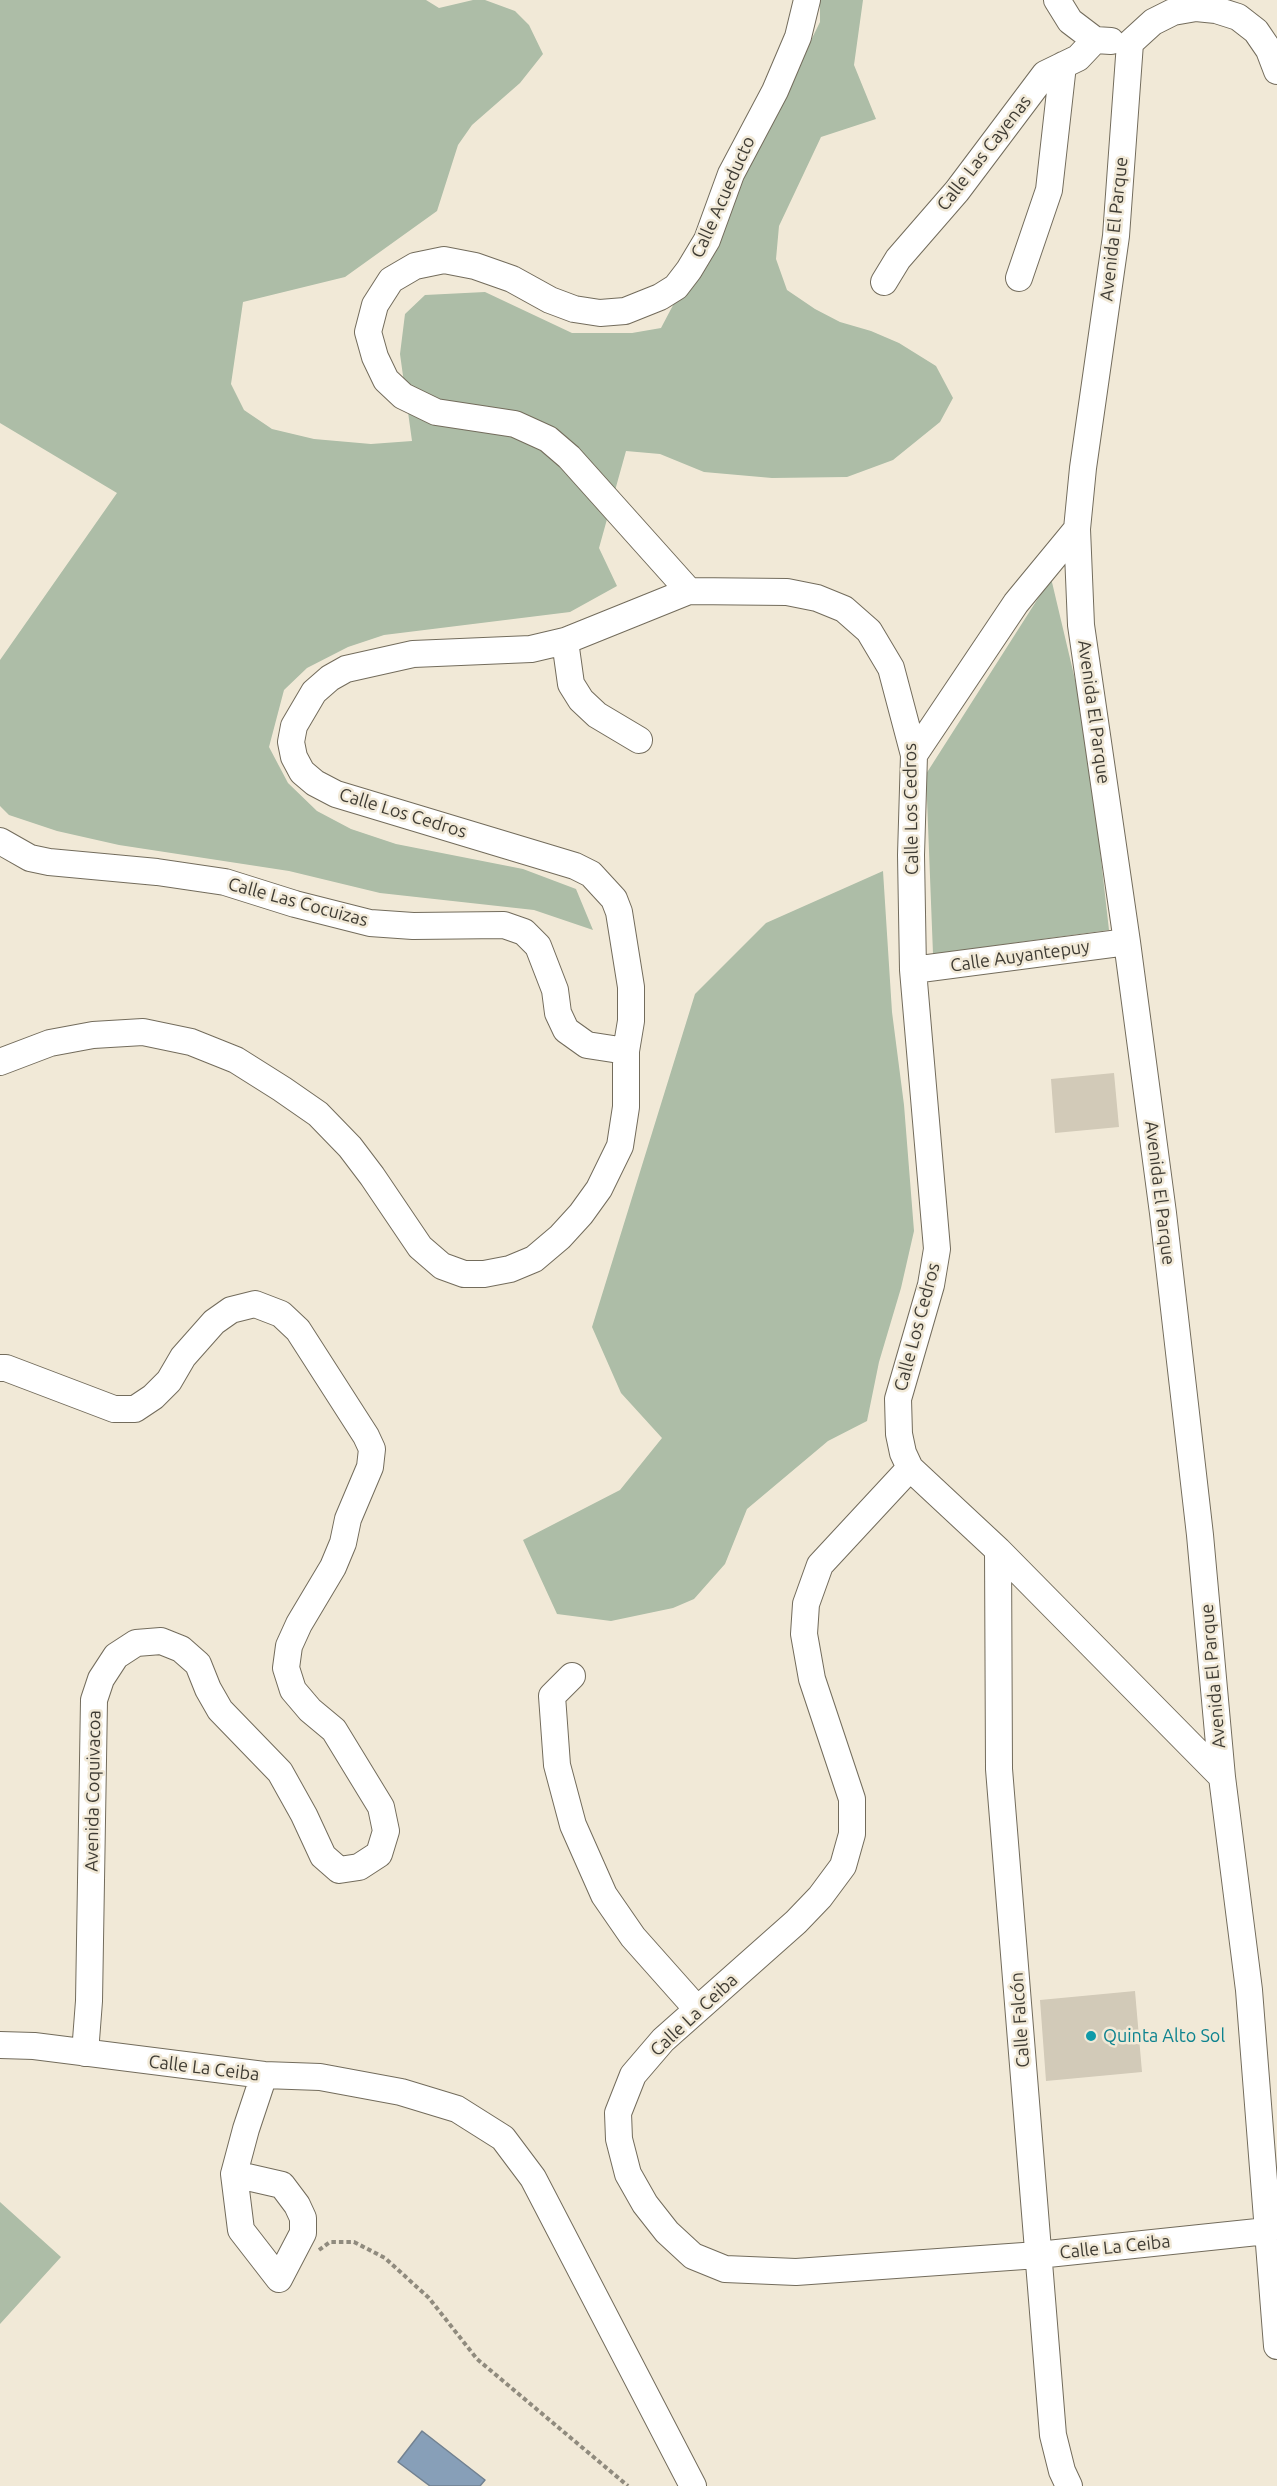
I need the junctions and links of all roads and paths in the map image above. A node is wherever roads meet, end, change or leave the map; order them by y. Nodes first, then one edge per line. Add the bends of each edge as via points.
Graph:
1 (807, 0) edge
2 (1057, 0) edge
3 (1095, 40) junction
4 (1130, 43) junction
5 (1063, 65) junction
6 (1277, 71) edge
7 (1019, 278) dead end
8 (884, 282) dead end
9 (1077, 529) junction
10 (689, 591) junction
11 (565, 642) junction
12 (639, 740) dead end
13 (914, 756) junction
14 (0, 841) edge
15 (1127, 942) junction
16 (913, 970) junction
17 (626, 1051) junction
18 (0, 1062) edge
19 (0, 1368) edge
20 (910, 1468) junction
21 (998, 1550) junction
22 (572, 1676) dead end
23 (1222, 1777) junction
24 (697, 2009) junction
25 (0, 2045) edge
26 (85, 2054) junction
27 (264, 2075) junction
28 (234, 2174) dead end
29 (1267, 2231) junction
30 (313, 2254) dead end
31 (1038, 2255) junction
32 (1277, 2346) edge
33 (628, 2486) edge
34 (693, 2486) edge
35 (1069, 2486) edge

1 - 10 street, Calle Acueducto via 798,37 732,174 707,240 676,287 626,311 600,313 574,309 512,279 444,260 415,266 391,280 375,304 368,332 386,380 402,396 436,412 515,424 548,439 569,457
2 - 3 street via 1071,21
3 - 4 street
3 - 5 street, Calle Las Cayenas via 1078,58
4 - 6 street via 1153,22 1173,12 1216,10 1238,17 1256,31
4 - 9 street, Avenida El Parque via 1116,236
5 - 7 street via 1049,190
5 - 8 street, Calle Las Cayenas via 1045,74
9 - 13 street via 1016,603
9 - 15 street, Avenida El Parque via 1082,625
10 - 11 street, Calle Los Cedros
10 - 13 street, Calle Los Cedros via 787,592 843,609 869,631 891,668
11 - 12 street via 571,684 581,700 597,715
11 - 17 street, Calle Los Cedros via 531,649 413,654 346,669 314,692 294,726 291,742 302,772 336,794 555,859 591,874 604,885 619,912 631,987
13 - 16 street, Calle Los Cedros
14 - 17 street, Calle Las Cocuizas via 30,858 225,882 370,923 504,925 524,932 538,946 566,1030 587,1045
15 - 16 street, Calle Auyantepuy
15 - 23 street, Avenida El Parque via 1200,1535
16 - 20 street, Calle Los Cedros via 937,1249 931,1285 898,1399 899,1434
17 - 18 street via 626,1107 620,1146 599,1189 560,1237 534,1259 484,1274 464,1274 435,1260 420,1247 350,1147 318,1114 236,1060 191,1042 143,1032 50,1043
19 - 26 street, Avenida Coquivacoa via 114,1409 135,1409 169,1381 183,1357 214,1322 231,1310 255,1304 281,1314 298,1330 372,1449 370,1467 348,1519 343,1543 299,1624 286,1668 293,1690 334,1730 381,1807 386,1832 379,1854 359,1868 339,1870 323,1856 280,1772 220,1710 198,1664 181,1649 161,1641 136,1643 116,1656 101,1679 94,1700
20 - 21 street, Calle Los Cedros
20 - 24 street, Calle La Ceiba via 820,1565 806,1604 804,1634 812,1679 852,1799 852,1834 843,1866 796,1922
21 - 23 street, Calle Los Cedros
21 - 31 street, Calle Falcón via 999,1769
22 - 24 street via 552,1696 557,1765 573,1825 604,1894 633,1937
23 - 29 street, Avenida El Parque via 1249,1990
24 - 31 street, Calle La Ceiba via 633,2075 618,2113 619,2139 628,2174 667,2232 693,2256 725,2269 796,2272
25 - 26 street, Calle La Ceiba
26 - 27 street, Calle La Ceiba
27 - 28 street
27 - 34 street, Calle La Ceiba via 320,2077 401,2092 457,2109 503,2138 533,2178
29 - 31 street, Calle La Ceiba
29 - 32 street, Avenida El Parque
30 - 33 path via 330,2242 354,2242 385,2258 429,2298 477,2359
31 - 35 street, Calle Falcón via 1053,2435

